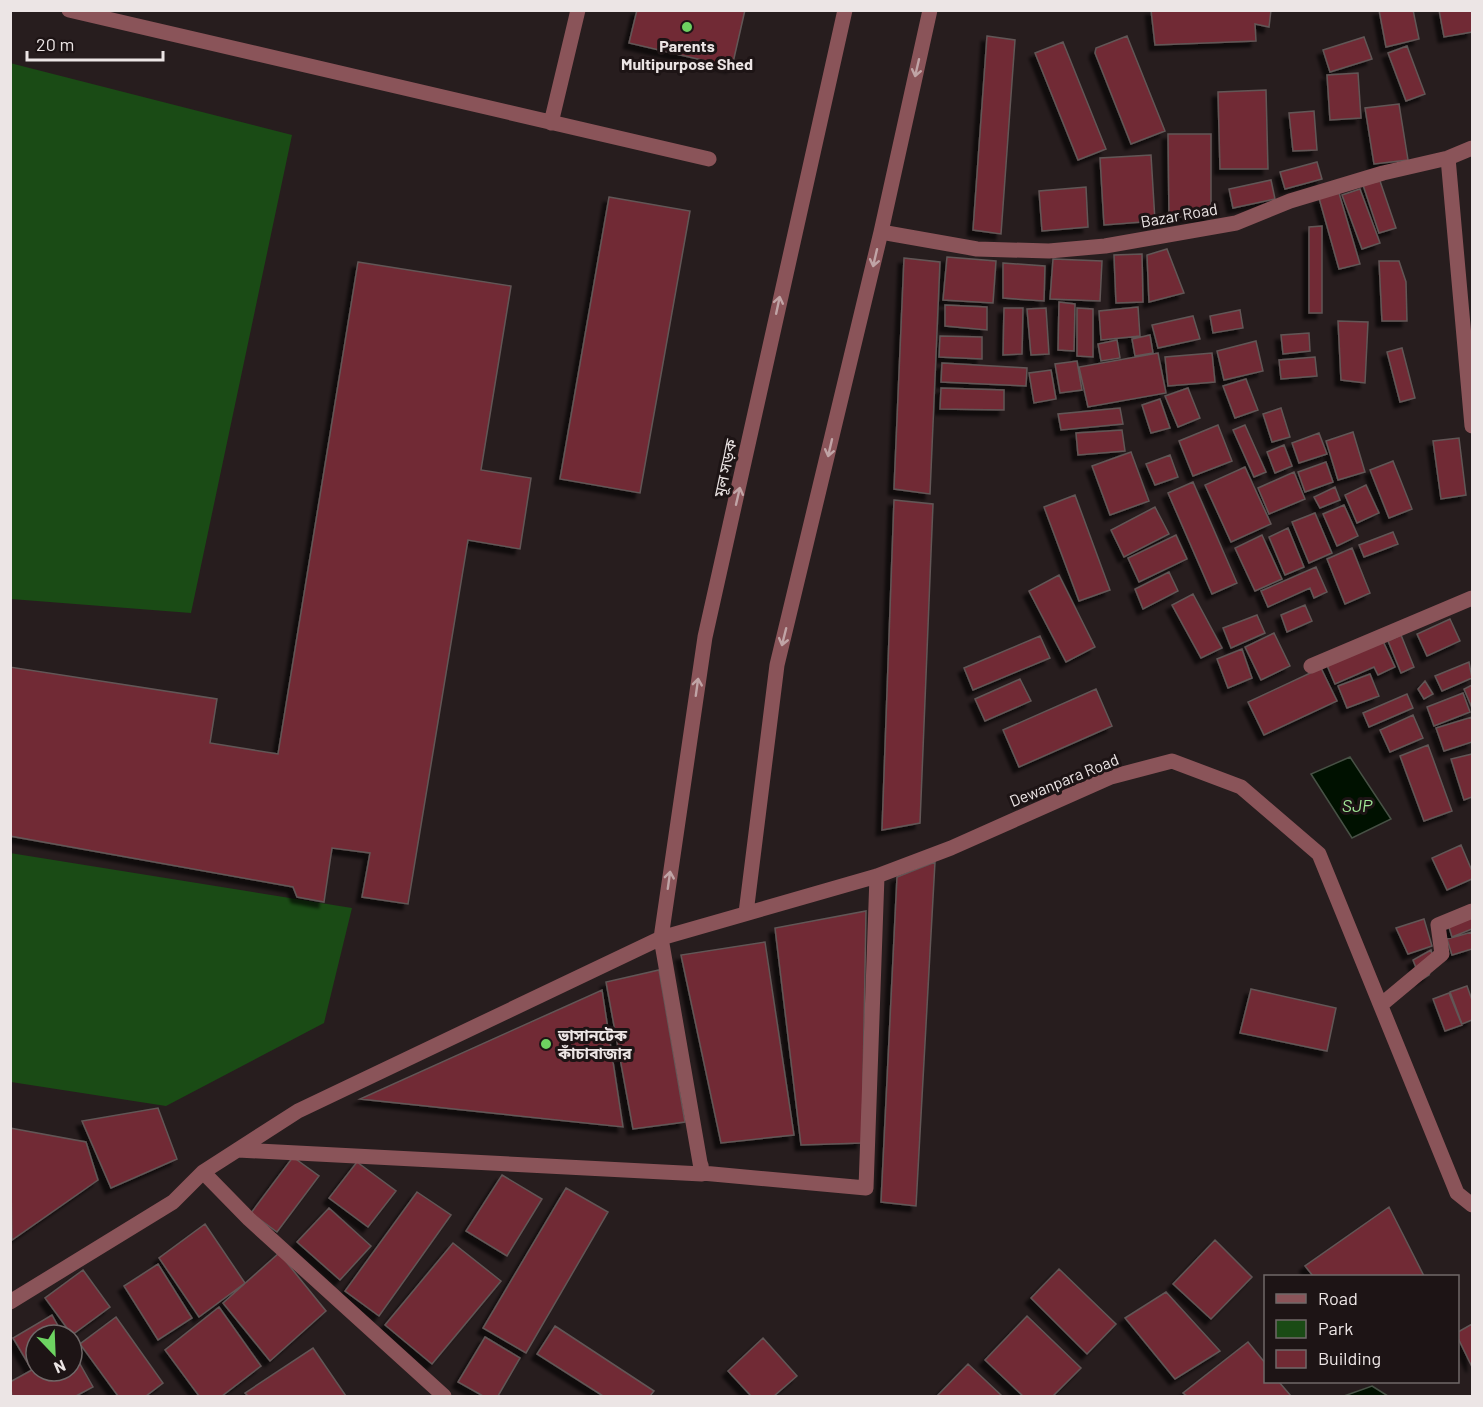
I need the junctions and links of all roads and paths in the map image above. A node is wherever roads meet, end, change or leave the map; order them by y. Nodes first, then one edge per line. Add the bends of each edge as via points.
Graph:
1 (69, 10) edge
2 (578, 10) edge
3 (845, 10) edge
4 (930, 10) edge
5 (551, 123) junction
6 (1473, 148) edge
7 (1448, 158) junction
8 (709, 159) dead end
9 (881, 232) junction
10 (1473, 426) edge
11 (1473, 598) edge
12 (1311, 666) dead end
13 (877, 876) junction
14 (1473, 911) edge
15 (746, 913) junction
16 (662, 943) junction
17 (1382, 1004) junction
18 (238, 1150) junction
19 (203, 1172) junction
20 (1473, 1205) edge
21 (10, 1302) edge
22 (444, 1396) edge

1 - 5 street
2 - 5 street
16 -> 3 street, মূল সড়ক via 705,637
4 -> 9 street
5 - 8 street
6 - 7 street, Bazar Road
7 - 9 street, Bazar Road via 1290,201 1236,223 1106,246 1049,251 977,249
7 - 10 street
9 -> 15 street via 777,665
11 - 12 street
13 - 15 street, Dewanpara Road
13 - 16 street via 866,1188 702,1173
13 - 17 street, Dewanpara Road via 951,848 1111,777 1172,761 1241,787 1319,854
14 - 17 street via 1438,925 1442,954
15 - 16 street, Dewanpara Road
16 - 18 street, Dewanpara Road via 298,1111
16 - 18 street via 702,1174
17 - 20 street, Dewanpara Road via 1456,1193
18 - 19 street, Dewanpara Road
19 - 21 street, Dewanpara Road via 173,1202
19 - 22 street via 249,1219

